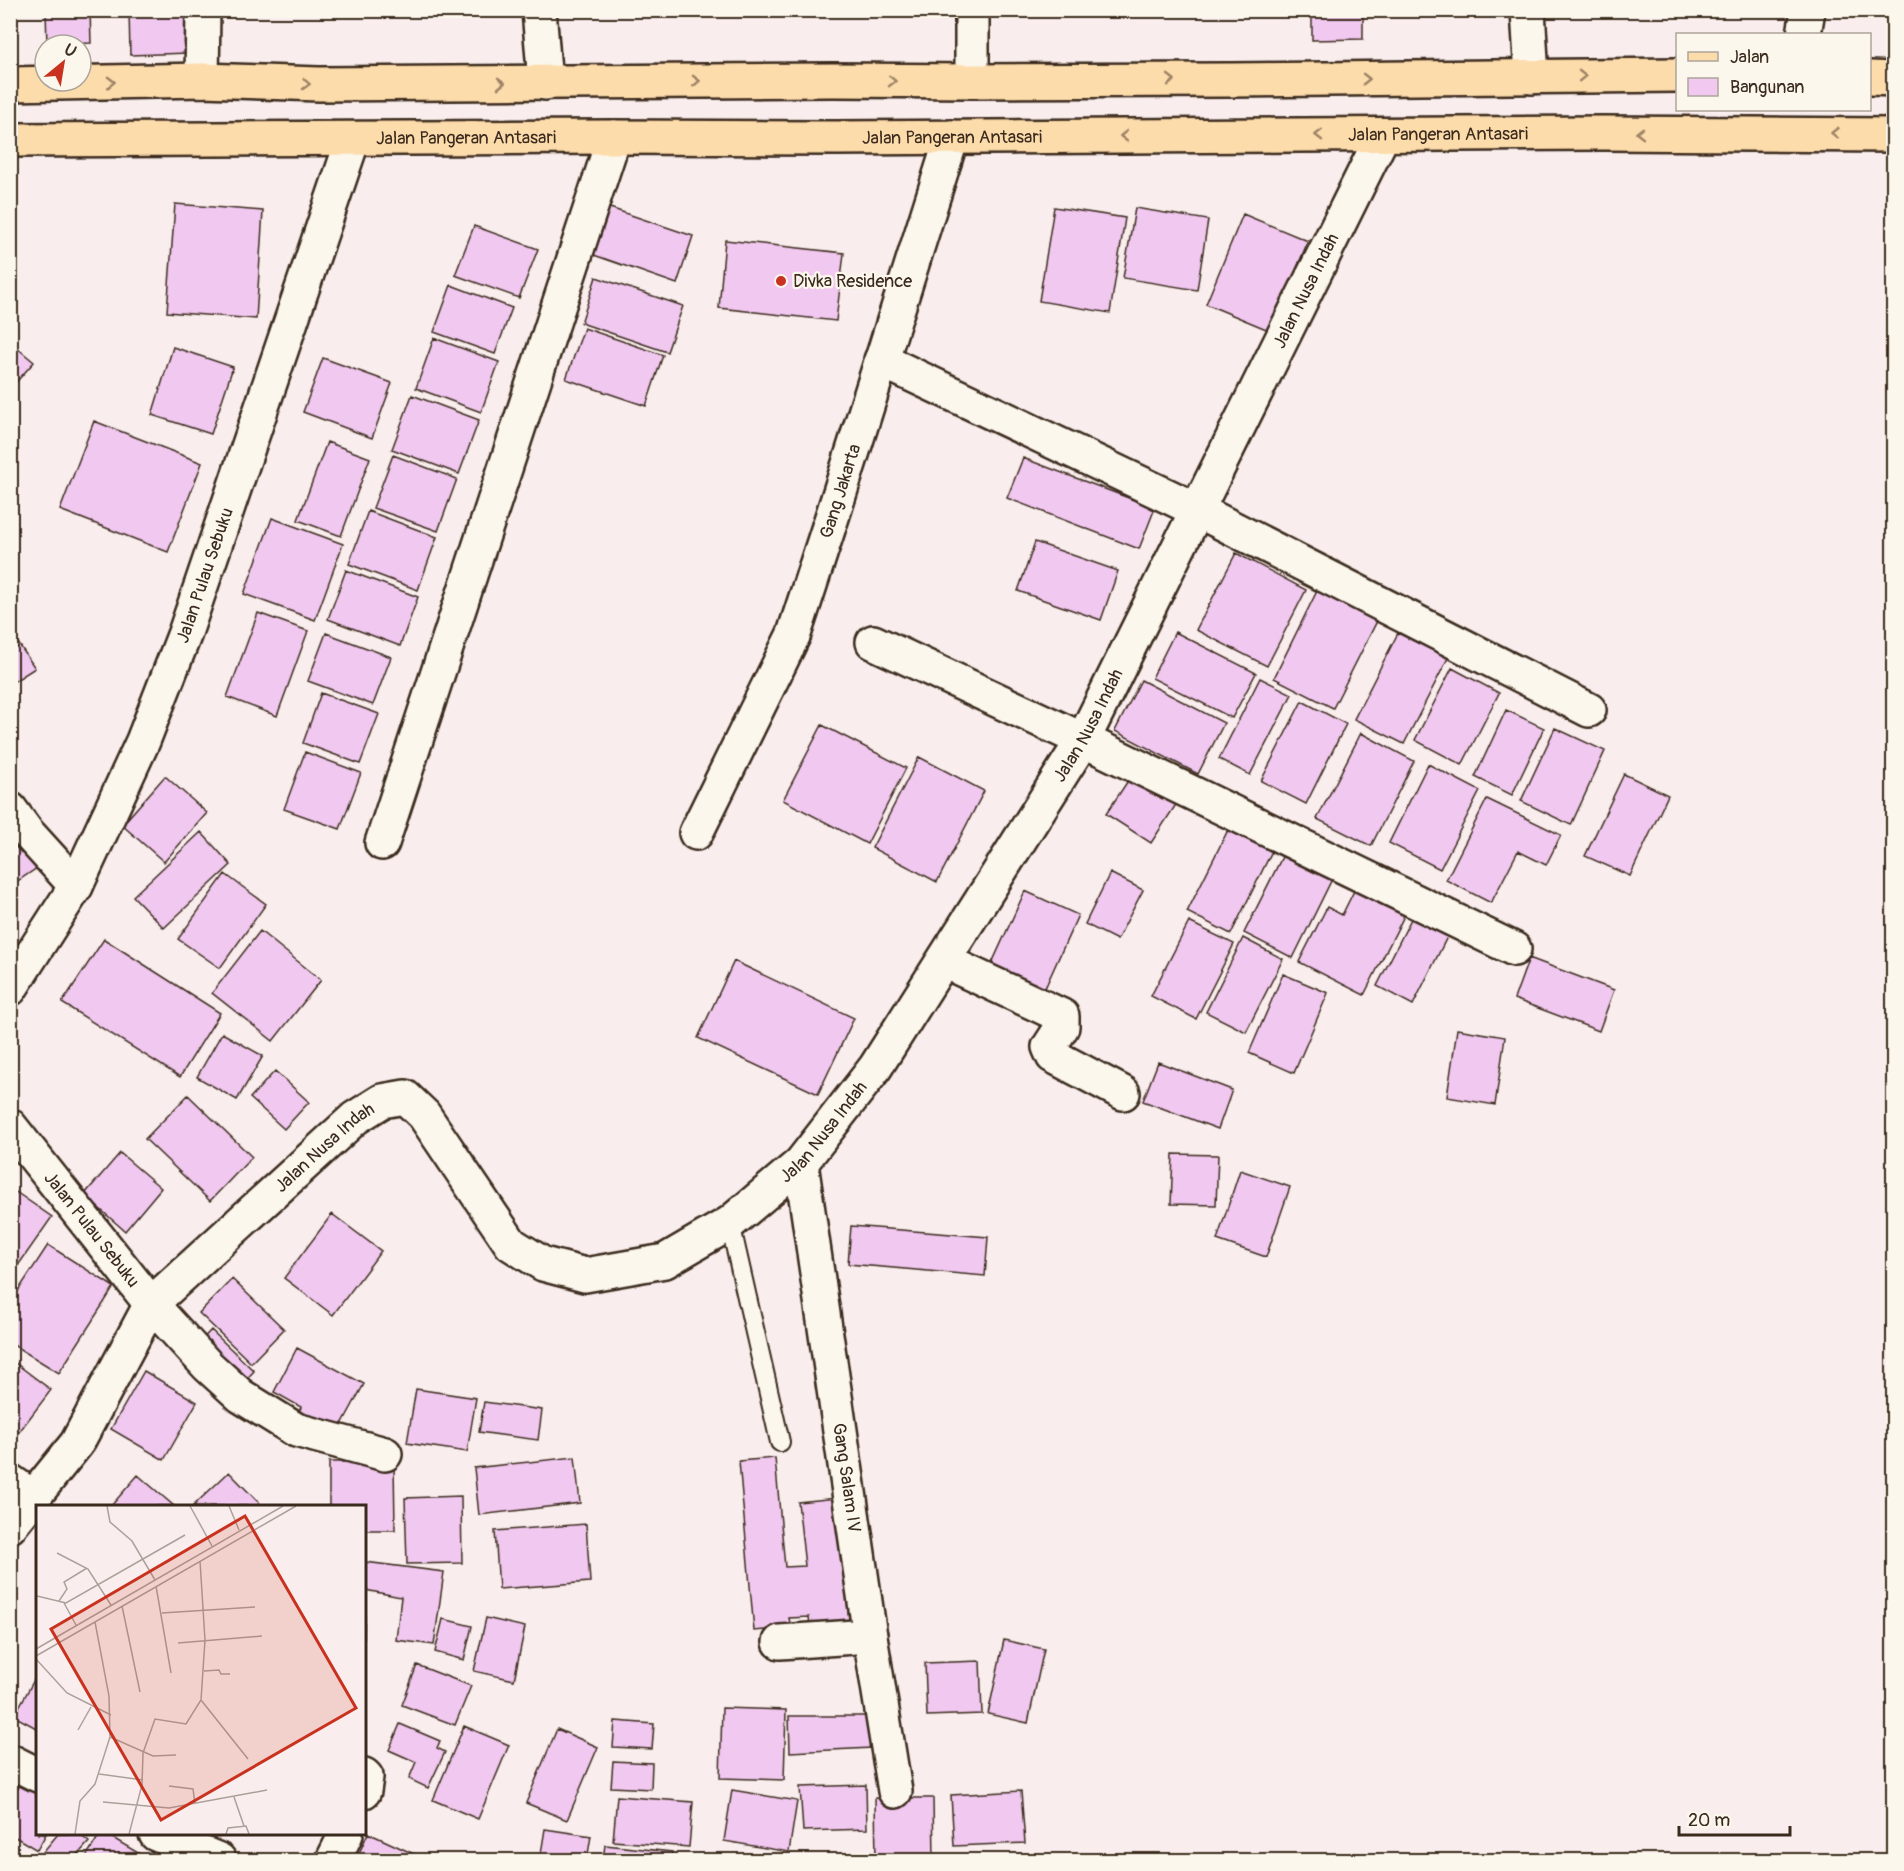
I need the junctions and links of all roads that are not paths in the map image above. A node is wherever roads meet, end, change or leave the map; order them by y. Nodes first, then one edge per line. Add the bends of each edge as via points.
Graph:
1 (203, 10) edge
2 (539, 10) edge
3 (972, 10) edge
4 (1527, 10) edge
5 (1808, 10) edge
6 (1804, 33) edge
7 (1676, 75) edge
8 (1532, 77) junction
9 (1871, 78) edge
10 (1893, 79) edge
11 (202, 80) junction
12 (972, 81) junction
13 (545, 82) junction
14 (10, 84) edge
15 (1383, 135) junction
16 (1893, 135) edge
17 (614, 137) junction
18 (952, 137) junction
19 (353, 139) junction
20 (10, 140) edge
21 (881, 360) junction
22 (1197, 510) junction
23 (873, 642) dead end
24 (1589, 710) dead end
25 (1083, 740) junction
26 (10, 809) edge
27 (696, 833) dead end
28 (382, 843) dead end
29 (76, 886) junction
30 (1514, 949) dead end
31 (944, 961) junction
32 (10, 989) edge
33 (1123, 1093) dead end
34 (10, 1126) edge
35 (801, 1163) junction
36 (730, 1223) junction
37 (151, 1304) junction
38 (780, 1442) dead end
39 (385, 1454) dead end
40 (22, 1489) edge
41 (10, 1526) edge
42 (870, 1636) junction
43 (780, 1642) dead end
44 (10, 1761) edge
45 (36, 1775) edge
46 (895, 1791) dead end
47 (161, 1835) edge
48 (345, 1835) edge
49 (219, 1860) edge
50 (333, 1860) edge

1 - 11 street
2 - 13 street
3 - 12 street
4 - 8 street
5 - 6 street
8 -> 7 main road
12 -> 8 main road
9 - 10 main road
11 -> 13 main road via 319,84
14 -> 11 main road
13 -> 12 main road
16 -> 15 main road, Jalan Pangeran Antasari
15 -> 18 main road, Jalan Pangeran Antasari
15 - 22 street, Jalan Nusa Indah
17 - 18 main road, Jalan Pangeran Antasari
17 - 19 main road, Jalan Pangeran Antasari
17 - 28 street
18 - 21 street, Gang Jakarta
19 - 20 main road, Jalan Pangeran Antasari
19 - 29 street, Jalan Pulau Sebuku via 185,633 142,741
21 - 22 street
21 - 27 street, Gang Jakarta via 794,634
22 - 24 street
22 - 25 street, Jalan Nusa Indah
23 - 25 street
25 - 30 street
25 - 31 street, Jalan Nusa Indah
26 - 29 street
29 - 32 street, Jalan Pulau Sebuku
31 - 33 street via 1062,1016 1062,1027 1050,1047 1053,1056
31 - 35 street, Jalan Nusa Indah via 875,1068
34 - 37 street, Jalan Pulau Sebuku
35 - 36 street, Jalan Nusa Indah
35 - 42 street, Gang Salam IV
36 - 37 street, Jalan Nusa Indah via 665,1261 585,1275 543,1264 511,1244 424,1115 405,1097 382,1101 355,1118
36 - 38 lane
37 - 39 street, Jalan Pulau Sebuku via 241,1396 296,1430
37 - 40 street, Jalan Nusa Indah via 77,1443
40 - 41 street, Jalan Nusa Indah
42 - 43 street
42 - 46 street, Gang Salam IV
44 - 45 street
47 - 49 street
48 - 50 street

